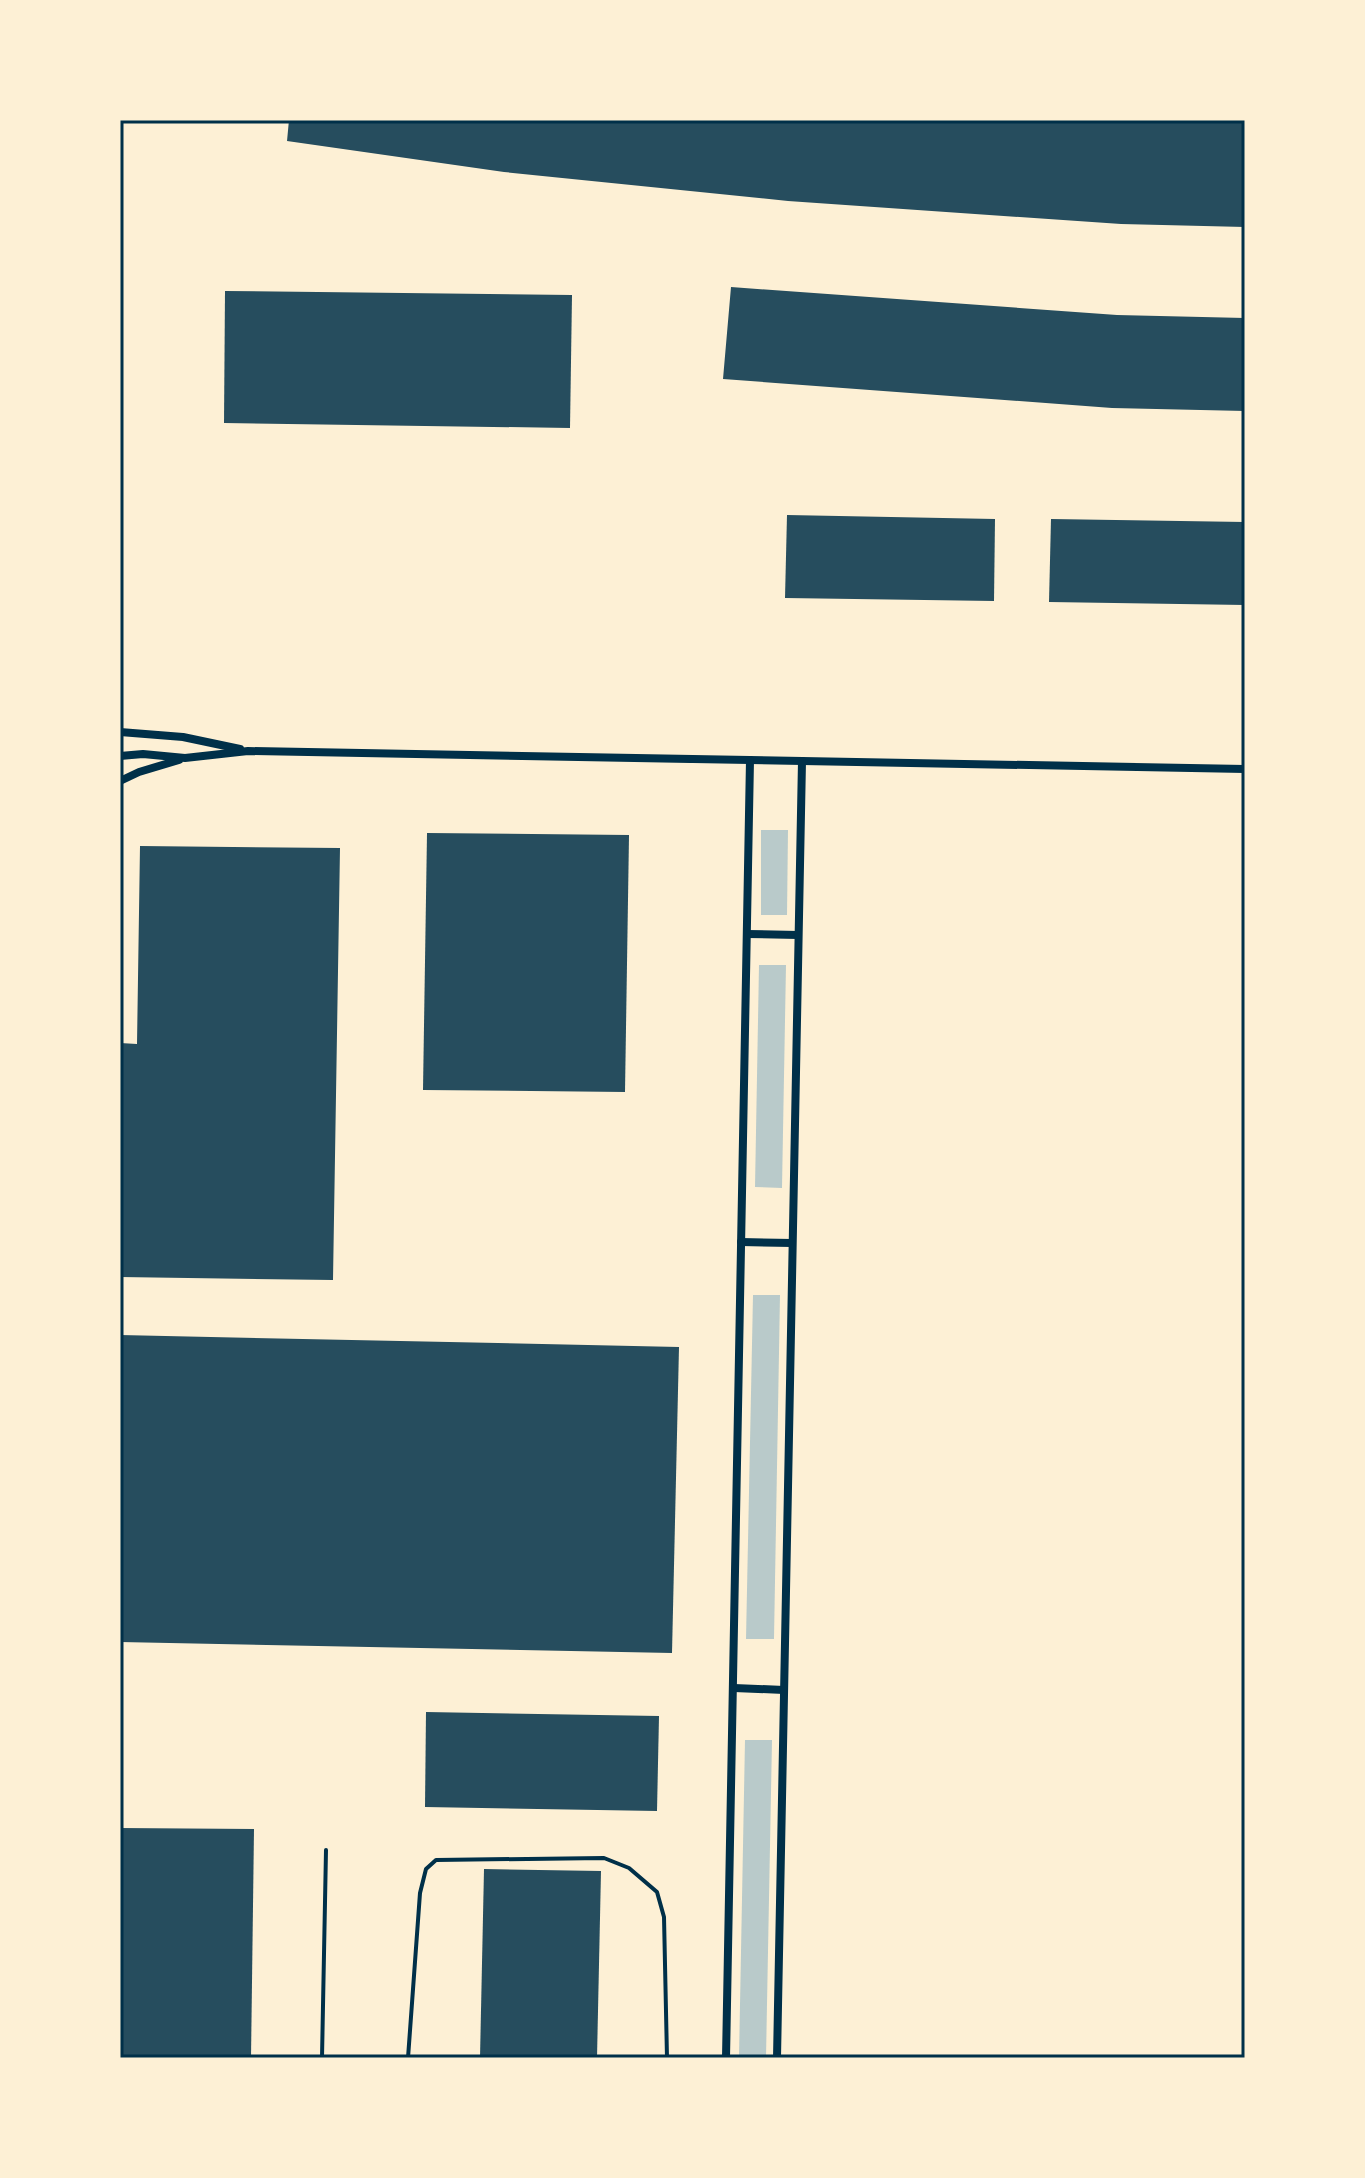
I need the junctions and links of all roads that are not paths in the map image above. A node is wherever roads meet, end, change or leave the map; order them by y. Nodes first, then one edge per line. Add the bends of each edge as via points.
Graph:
1 (120, 732) edge
2 (248, 751) junction
3 (120, 756) edge
4 (185, 758) junction
5 (750, 760) junction
6 (802, 761) junction
7 (1245, 769) edge
8 (120, 781) edge
9 (747, 934) junction
10 (798, 935) junction
11 (741, 1242) junction
12 (792, 1243) junction
13 (734, 1688) junction
14 (784, 1690) junction
15 (326, 1850) dead end
16 (322, 2058) edge
17 (408, 2058) edge
18 (667, 2058) edge
19 (726, 2058) edge
20 (777, 2058) edge

1 - 2 street via 183,737
2 - 4 street
2 - 5 street
3 - 4 street
4 - 8 street
5 - 6 street
5 - 9 street
6 - 7 street
6 - 10 street
9 - 10 street
9 - 11 street
10 - 12 street
11 - 12 street
11 - 13 street
12 - 14 street
13 - 14 street
13 - 19 street
14 - 20 street
15 - 16 lane
17 - 18 lane via 426,1869 436,1860 550,1857 604,1858 629,1868 657,1892 664,1917

